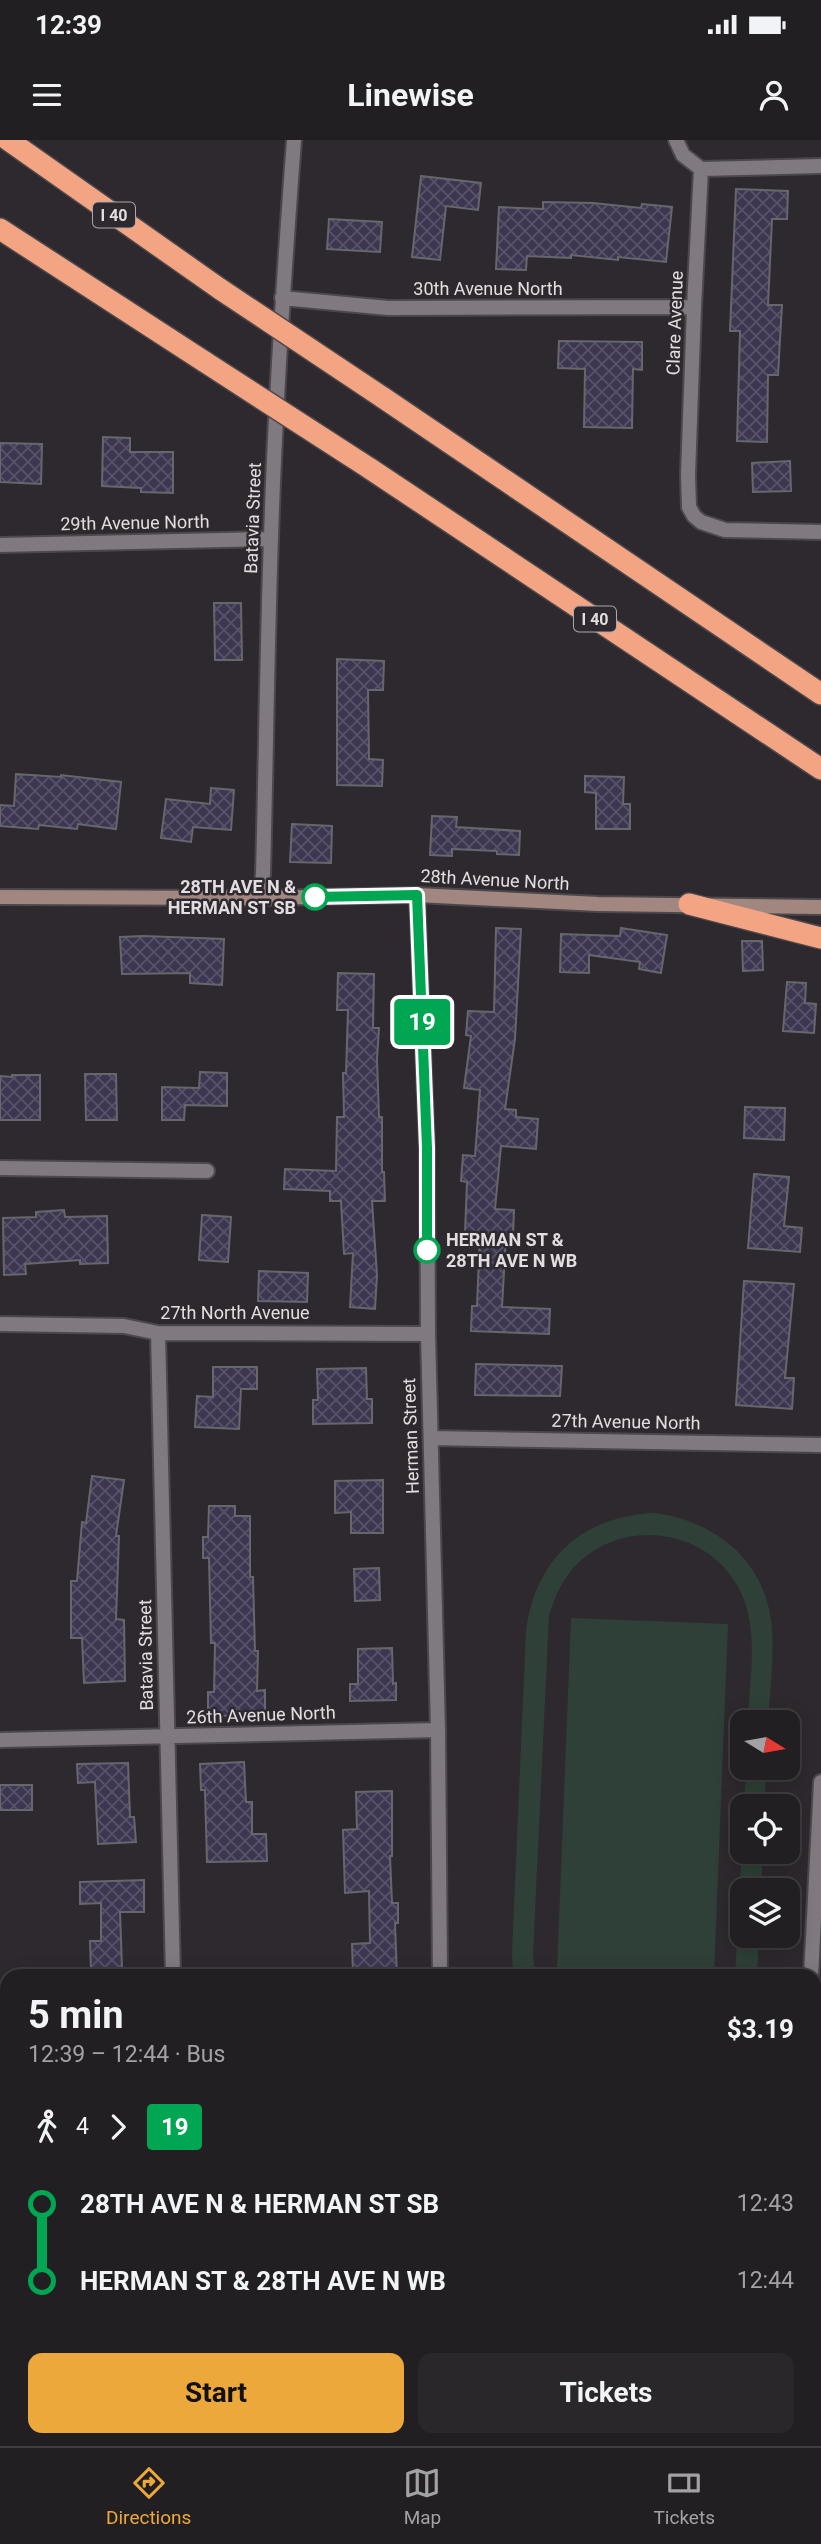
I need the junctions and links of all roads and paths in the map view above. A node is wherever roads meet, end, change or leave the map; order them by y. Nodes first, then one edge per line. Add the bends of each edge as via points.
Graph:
1 (8, 140) edge
2 (294, 140) edge
3 (676, 140) edge
4 (821, 166) edge
5 (701, 170) junction
6 (0, 229) edge
7 (282, 298) junction
8 (694, 307) junction
9 (821, 532) edge
10 (271, 539) junction
11 (0, 545) edge
12 (821, 694) edge
13 (821, 769) edge
14 (417, 895) junction
15 (0, 897) edge
16 (260, 898) junction
17 (689, 904) junction
18 (821, 907) edge
19 (821, 938) edge
20 (0, 1168) edge
21 (207, 1171) dead end
22 (0, 1324) edge
23 (158, 1333) junction
24 (428, 1334) junction
25 (431, 1438) junction
26 (821, 1445) edge
27 (438, 1730) junction
28 (167, 1737) junction
29 (0, 1740) edge
30 (821, 1782) edge
31 (173, 1969) edge
32 (440, 1969) edge
33 (811, 1969) edge

1 - 12 highway, I 40, bridge via 220,289
2 - 7 street, Batavia Street
3 - 5 street via 683,155
4 - 5 street
5 - 8 street, Clare Avenue
6 - 13 highway, I 40, bridge
7 - 8 street, 30th Avenue North via 388,308
7 - 10 street, Batavia Street
8 - 9 street, Clare Avenue via 688,497 694,516 708,526 726,530
10 - 11 street, 29th Avenue North
10 - 16 street, Batavia Street
14 - 16 main road, 28th Avenue North
14 - 17 main road, 28th Avenue North
14 - 24 street, Herman Street via 427,1148
15 - 16 main road, 28th Avenue North
17 - 18 main road, 28th Avenue North
17 - 19 highway
20 - 21 street
22 - 23 street, 27th North Avenue via 124,1326
23 - 24 street, 27th North Avenue
23 - 28 street, Batavia Street
24 - 25 street, Herman Street
25 - 26 street, 27th Avenue North
25 - 27 street, Herman Street
27 - 28 street, 26th Avenue North
27 - 32 street, Herman Street
28 - 29 street, 26th Avenue North
28 - 31 street, Batavia Street
30 - 33 street

